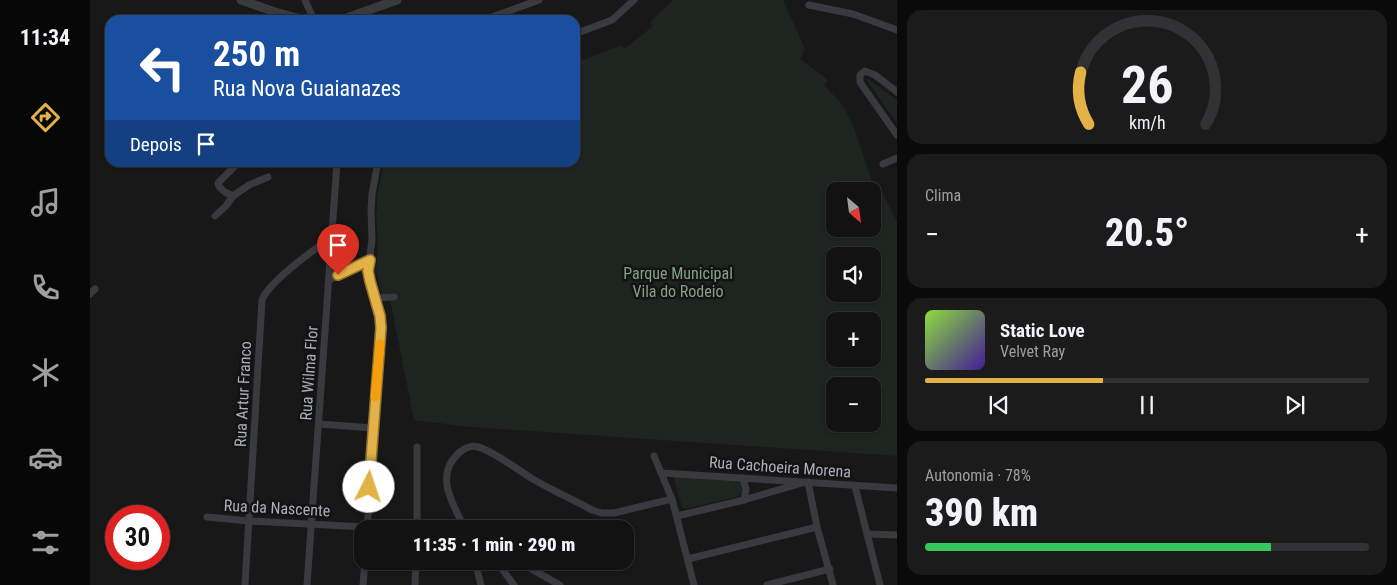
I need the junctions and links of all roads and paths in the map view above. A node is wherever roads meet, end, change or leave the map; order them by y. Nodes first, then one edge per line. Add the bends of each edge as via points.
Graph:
1 (242, 0) edge
2 (305, 0) edge
3 (398, 0) edge
4 (539, 0) edge
5 (629, 2) edge
6 (808, 5) dead end
7 (286, 15) edge
8 (312, 15) edge
9 (355, 15) edge
10 (498, 15) edge
11 (897, 30) edge
12 (580, 32) edge
13 (897, 92) edge
14 (897, 135) edge
15 (897, 158) edge
16 (883, 164) dead end
17 (234, 167) edge
18 (337, 167) edge
19 (377, 167) edge
20 (268, 177) dead end
21 (233, 196) junction
22 (215, 216) dead end
23 (332, 237) junction
24 (370, 260) junction
25 (329, 280) junction
26 (394, 297) dead end
27 (374, 298) junction
28 (319, 424) junction
29 (373, 428) junction
30 (417, 447) dead end
31 (654, 456) dead end
32 (662, 473) junction
33 (743, 478) junction
34 (807, 482) junction
35 (855, 486) junction
36 (897, 488) edge
37 (672, 499) junction
38 (744, 500) junction
39 (677, 516) junction
40 (207, 517) dead end
41 (367, 520) edge
42 (417, 520) edge
43 (461, 520) edge
44 (249, 521) junction
45 (311, 523) junction
46 (354, 527) edge
47 (817, 527) junction
48 (867, 534) junction
49 (897, 535) edge
50 (688, 559) junction
51 (364, 570) edge
52 (416, 570) edge
53 (477, 570) edge
54 (503, 570) edge
55 (533, 570) edge
56 (830, 570) junction
57 (245, 585) edge
58 (308, 585) edge
59 (363, 585) edge
60 (415, 585) edge
61 (481, 585) edge
62 (514, 585) edge
63 (560, 585) edge
64 (694, 585) edge
65 (767, 585) edge
66 (833, 585) edge
67 (880, 585) edge

1 - 7 street
2 - 8 street
3 - 9 street
4 - 10 street
5 - 12 street via 612,20
6 - 11 street via 852,14
13 - 14 street via 867,71 859,77
15 - 16 street
17 - 21 street via 218,184
18 - 23 street, Rua Wilma Flor
19 - 24 street via 372,194
20 - 21 street
21 - 22 street
23 - 25 street, Rua Wilma Flor
23 - 44 street, Rua Artur Franco via 288,271 262,300
24 - 25 street
24 - 27 street via 369,276
25 - 28 street, Rua Wilma Flor
26 - 27 street
27 - 29 street via 381,328
28 - 29 street
28 - 45 street, Rua Wilma Flor
29 - 41 street
30 - 42 street
31 - 32 street
32 - 33 street, Rua Cachoeira Morena
32 - 37 street
33 - 34 street, Rua Cachoeira Morena
33 - 38 street
34 - 35 street, Rua Cachoeira Morena
34 - 38 street
34 - 47 street
35 - 36 street, Rua Cachoeira Morena
35 - 48 street
37 - 39 street
37 - 43 street via 602,513 473,446 456,457 449,468 446,488
38 - 39 street
39 - 50 street
40 - 44 street, Rua da Nascente
44 - 45 street, Rua da Nascente
44 - 57 street, Rua Artur Franco
45 - 46 street, Rua da Nascente
45 - 58 street, Rua Wilma Flor
47 - 50 street
47 - 56 street
48 - 49 street
48 - 67 street
50 - 64 street
51 - 59 street
52 - 60 street
53 - 61 street
54 - 62 street
55 - 63 street
56 - 65 street
56 - 66 street

